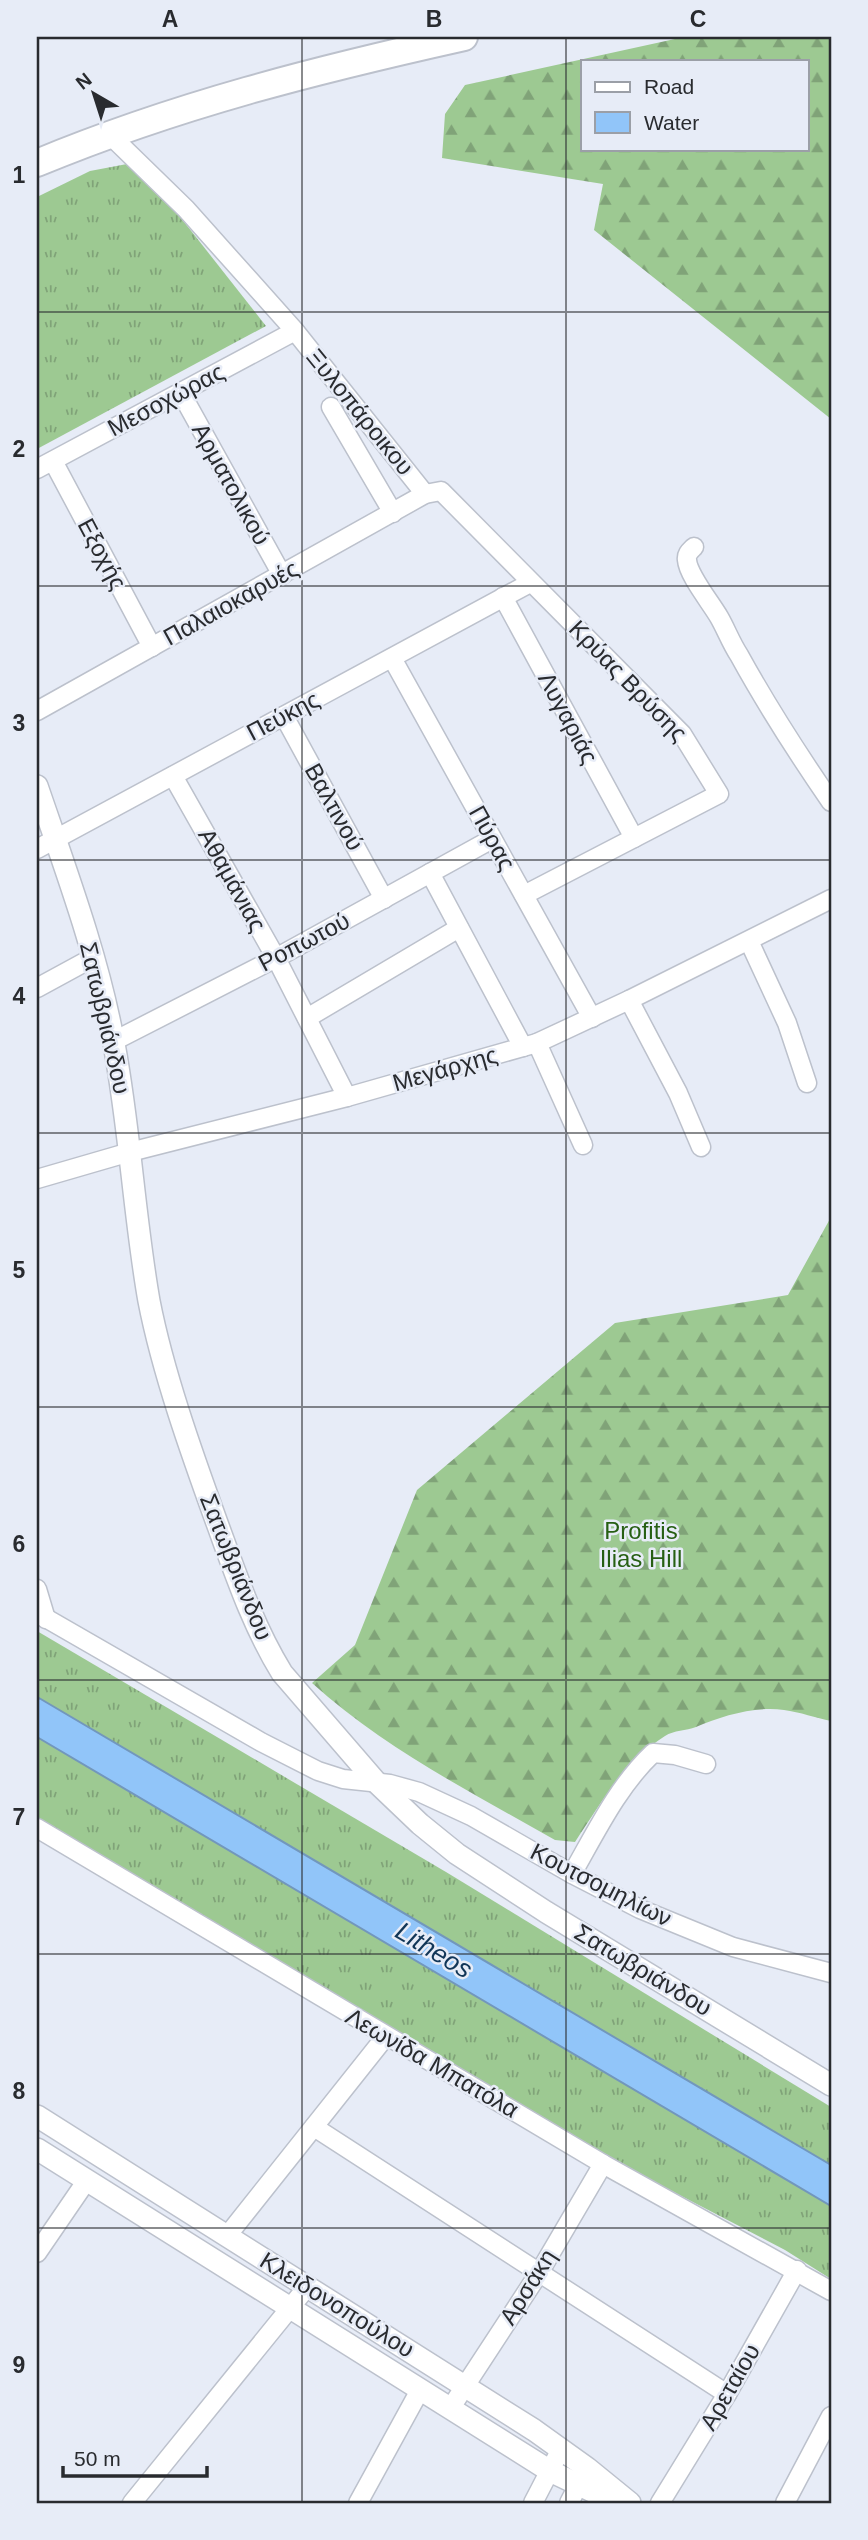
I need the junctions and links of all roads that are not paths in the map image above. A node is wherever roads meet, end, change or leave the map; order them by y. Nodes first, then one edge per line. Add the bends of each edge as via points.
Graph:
1 (464, 37) edge
2 (109, 134) junction
3 (37, 163) edge
4 (295, 331) junction
5 (181, 393) junction
6 (331, 407) dead end
7 (53, 461) junction
8 (37, 469) edge
9 (425, 494) junction
10 (393, 513) junction
11 (694, 547) dead end
12 (282, 575) junction
13 (530, 583) junction
14 (503, 597) junction
15 (152, 647) junction
16 (392, 658) junction
17 (37, 710) edge
18 (284, 716) junction
19 (173, 776) junction
20 (37, 786) edge
21 (831, 802) edge
22 (634, 838) junction
23 (492, 839) junction
24 (46, 845) edge
25 (430, 873) junction
26 (524, 895) junction
27 (384, 899) junction
28 (830, 903) edge
29 (459, 928) junction
30 (749, 941) junction
31 (94, 957) junction
32 (275, 958) junction
33 (37, 988) edge
34 (629, 1000) junction
35 (307, 1018) junction
36 (592, 1018) junction
37 (114, 1041) junction
38 (530, 1045) junction
39 (807, 1083) dead end
40 (347, 1097) junction
41 (583, 1145) dead end
42 (701, 1147) dead end
43 (130, 1152) junction
44 (37, 1179) edge
45 (37, 1589) edge
46 (41, 1616) edge
47 (706, 1764) dead end
48 (377, 1783) junction
49 (37, 1828) edge
50 (572, 1874) junction
51 (831, 1973) edge
52 (386, 2036) junction
53 (831, 2085) edge
54 (37, 2116) edge
55 (314, 2127) junction
56 (37, 2149) edge
57 (603, 2164) junction
58 (87, 2180) junction
59 (227, 2236) junction
60 (37, 2253) edge
61 (797, 2270) junction
62 (539, 2273) junction
63 (307, 2287) junction
64 (831, 2291) edge
65 (290, 2309) junction
66 (465, 2386) junction
67 (420, 2390) junction
68 (727, 2394) junction
69 (450, 2409) junction
70 (831, 2416) edge
71 (561, 2449) junction
72 (550, 2471) junction
73 (578, 2486) edge
74 (132, 2503) edge
75 (358, 2503) edge
76 (533, 2503) edge
77 (617, 2503) edge
78 (630, 2503) edge
79 (660, 2503) edge
80 (785, 2503) edge

1 - 2 main road via 279,82
2 - 3 main road
2 - 4 street, Ξυλοπάροικου via 186,209
4 - 5 street, Μεσοχώρας
4 - 9 street, Ξυλοπάροικου
5 - 7 street, Μεσοχώρας
5 - 12 street, Αρματολικού
6 - 10 street
7 - 8 street, Μεσοχώρας
7 - 15 street, Εξοχής
9 - 10 street, Παλαιοκαρυές
9 - 13 street, Κρύας Βρύσης via 443,493
10 - 12 street, Παλαιοκαρυές
11 - 21 street via 686,561 691,571 776,720
12 - 15 street, Παλαιοκαρυές
13 - 14 street, Πεύκης
13 - 22 street, Κρύας Βρύσης via 682,734 719,794
14 - 16 street, Πεύκης
14 - 22 street, Λυγαριάς
15 - 17 street, Παλαιοκαρυές
16 - 18 street, Πεύκης
16 - 23 street, Πύρας
18 - 19 street, Πεύκης
18 - 27 street, Βαλτινού
19 - 24 street, Πεύκης
19 - 32 street, Αθαμάνιας
20 - 24 street, Σατωβριάνδου
22 - 26 street, Κρύας Βρύσης
23 - 25 street, Ροπωτού
23 - 26 street, Πύρας
24 - 31 street, Σατωβριάνδου
25 - 27 street, Ροπωτού
25 - 29 street
26 - 36 street, Πύρας
27 - 32 street, Ροπωτού
28 - 30 street, Μεγάρχης
29 - 35 street
29 - 38 street
30 - 34 street, Μεγάρχης
30 - 39 street via 787,1023
31 - 33 street
31 - 37 street, Σατωβριάνδου
32 - 35 street, Αθαμάνιας
32 - 37 street, Ροπωτού
34 - 36 street, Μεγάρχης
34 - 42 street
35 - 40 street, Αθαμάνιας
36 - 38 street, Μεγάρχης
37 - 43 street, Σατωβριάνδου
38 - 40 street, Μεγάρχης
38 - 41 street
40 - 43 street, Μεγάρχης
43 - 44 street, Μεγάρχης
43 - 48 street, Σατωβριάνδου via 153,1314 198,1471 242,1591 282,1673
45 - 46 street
46 - 48 street, Κουτσομηλίων via 294,1760 329,1775
47 - 50 street via 653,1753 619,1794
48 - 50 street, Κουτσομηλίων via 408,1788 440,1801
48 - 53 street, Σατωβριάνδου via 430,1833 474,1866
49 - 52 street, Λεωνίδα Μπατόλα
50 - 51 street, Κουτσομηλίων via 694,1932
52 - 55 street
52 - 57 street, Λεωνίδα Μπατόλα
54 - 59 street, Κλειδονοπούλου
55 - 59 street
55 - 62 street
56 - 58 street, Κλειδονοπούλου
57 - 61 street, Λεωνίδα Μπατόλα
57 - 62 street, Αρσάκη
58 - 60 street
58 - 65 street, Κλειδονοπούλου
59 - 63 street, Κλειδονοπούλου
61 - 64 street, Λεωνίδα Μπατόλα
61 - 68 street, Αρεταίου
62 - 66 street, Αρσάκη
62 - 68 street
63 - 65 street
63 - 66 street, Κλειδονοπούλου
65 - 67 street, Κλειδονοπούλου
65 - 74 street
66 - 69 street, Αρσάκη
66 - 71 street, Κλειδονοπούλου
67 - 69 street, Κλειδονοπούλου
67 - 75 street
68 - 79 street, Αρεταίου
69 - 72 street, Κλειδονοπούλου
70 - 80 street
71 - 72 street
71 - 73 street, Κλειδονοπούλου
72 - 73 street, Κλειδονοπούλου
72 - 76 street
73 - 77 street, Κλειδονοπούλου
73 - 78 street, Κλειδονοπούλου

